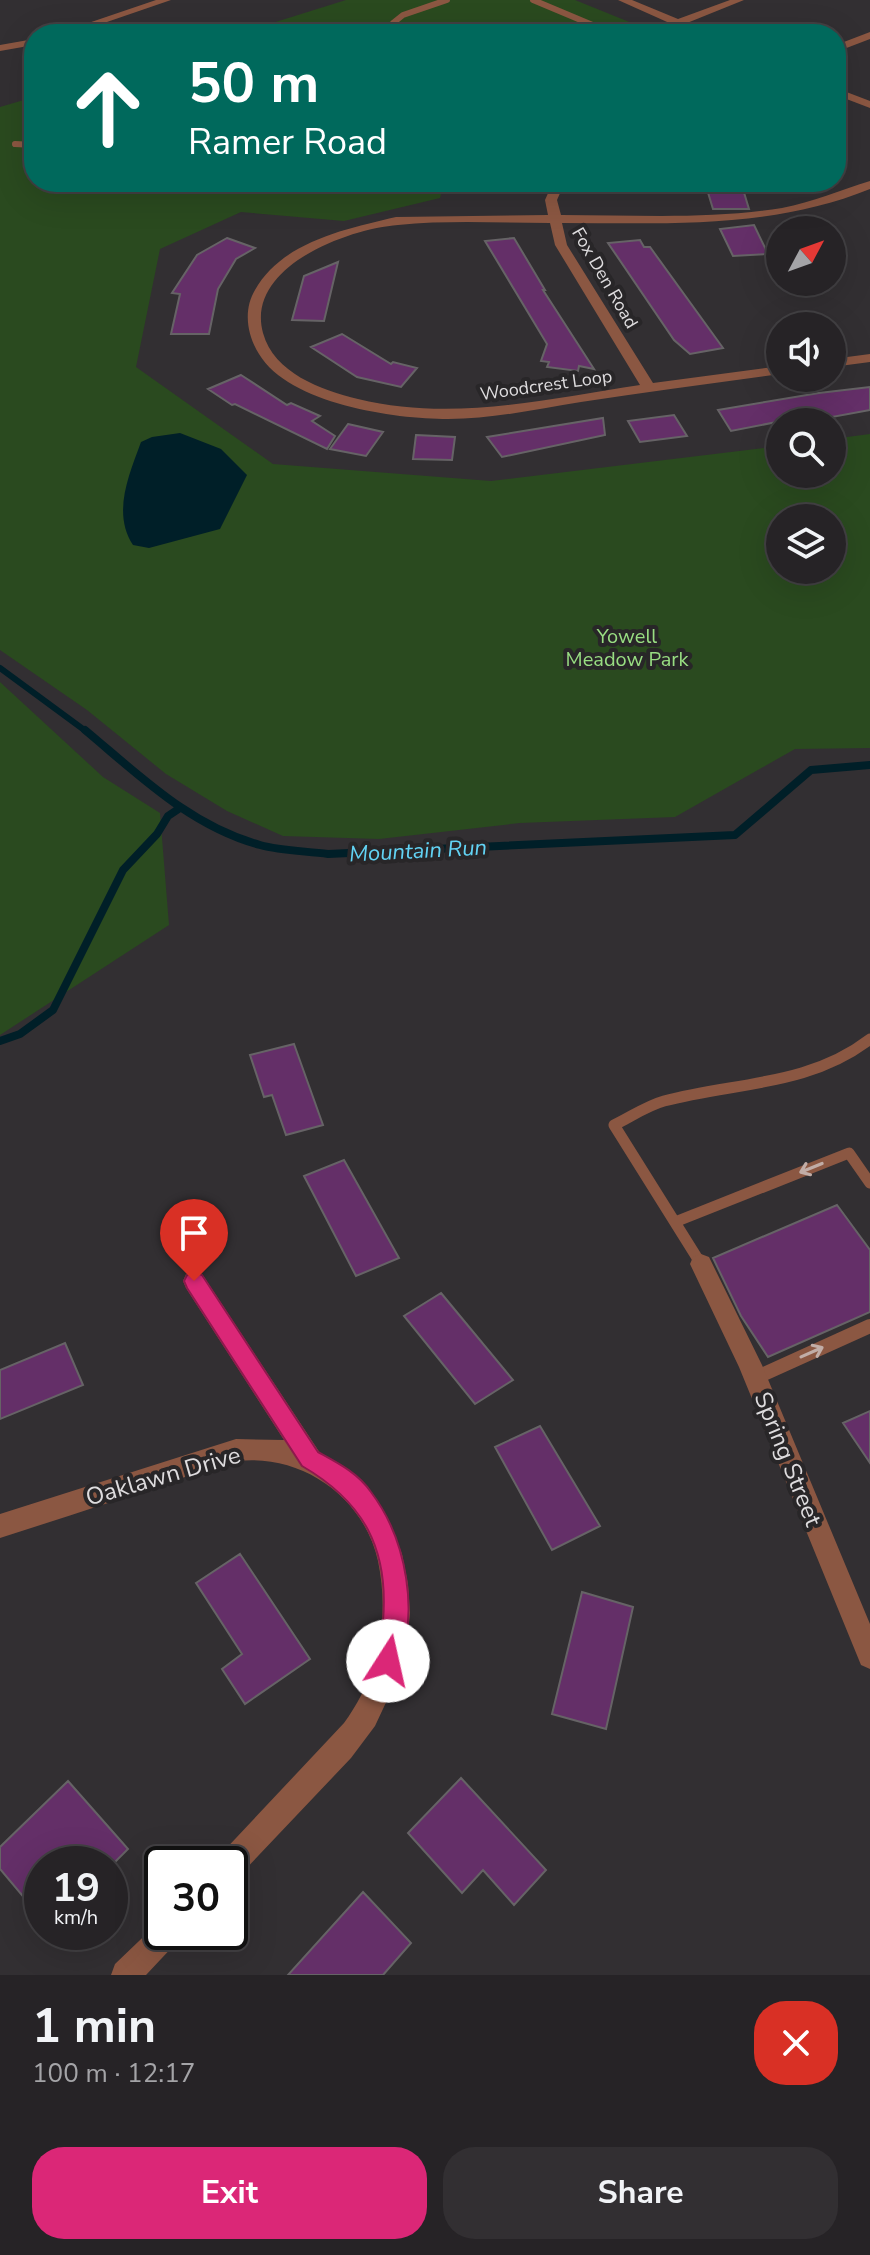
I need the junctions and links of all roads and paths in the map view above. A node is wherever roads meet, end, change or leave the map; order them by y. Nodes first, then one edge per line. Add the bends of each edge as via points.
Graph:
1 (166, 0) edge
2 (447, 0) edge
3 (533, 0) edge
4 (623, 0) edge
5 (739, 0) edge
6 (678, 23) joint
7 (92, 24) edge
8 (394, 24) edge
9 (590, 24) edge
10 (870, 35) edge
11 (24, 44) edge
12 (846, 45) edge
13 (0, 48) edge
14 (846, 95) edge
15 (870, 105) edge
16 (15, 144) dead end
17 (24, 144) edge
18 (870, 185) edge
19 (555, 192) edge
20 (553, 219) junction
21 (870, 358) edge
22 (846, 361) edge
23 (766, 372) edge
24 (649, 388) junction
25 (870, 1039) edge
26 (870, 1183) edge
27 (675, 1222) junction
28 (701, 1264) joint
29 (194, 1281) dead end
30 (870, 1326) edge
31 (755, 1378) junction
32 (310, 1459) junction
33 (0, 1526) edge
34 (868, 1650) edge
35 (248, 1846) edge
36 (150, 1950) edge
37 (126, 1975) edge

1 - 7 street
2 - 8 lane
3 - 9 lane
4 - 6 street
5 - 6 street
10 - 12 street
11 - 13 street
14 - 15 street
16 - 17 lane
18 - 20 street, Woodcrest Loop via 794,212 729,218
19 - 20 street, Fox Den Road
20 - 24 street, Fox Den Road via 561,245
20 - 24 street, Woodcrest Loop via 396,221 303,250 270,275 254,308 256,337 276,367 319,390 411,413 481,413
21 - 22 street
23 - 24 street, Woodcrest Loop
25 - 27 lane via 819,1068 775,1082 660,1102 614,1125
26 -> 27 lane via 849,1153
27 - 28 lane
28 - 31 street, Spring Street
29 - 32 street
31 -> 30 lane
31 - 34 street, Spring Street
32 - 33 street, Oaklawn Drive via 269,1449 236,1450
32 - 35 street, Oaklawn Drive via 340,1476 363,1499 378,1526 397,1600 394,1641 383,1681 363,1720
36 - 37 street

